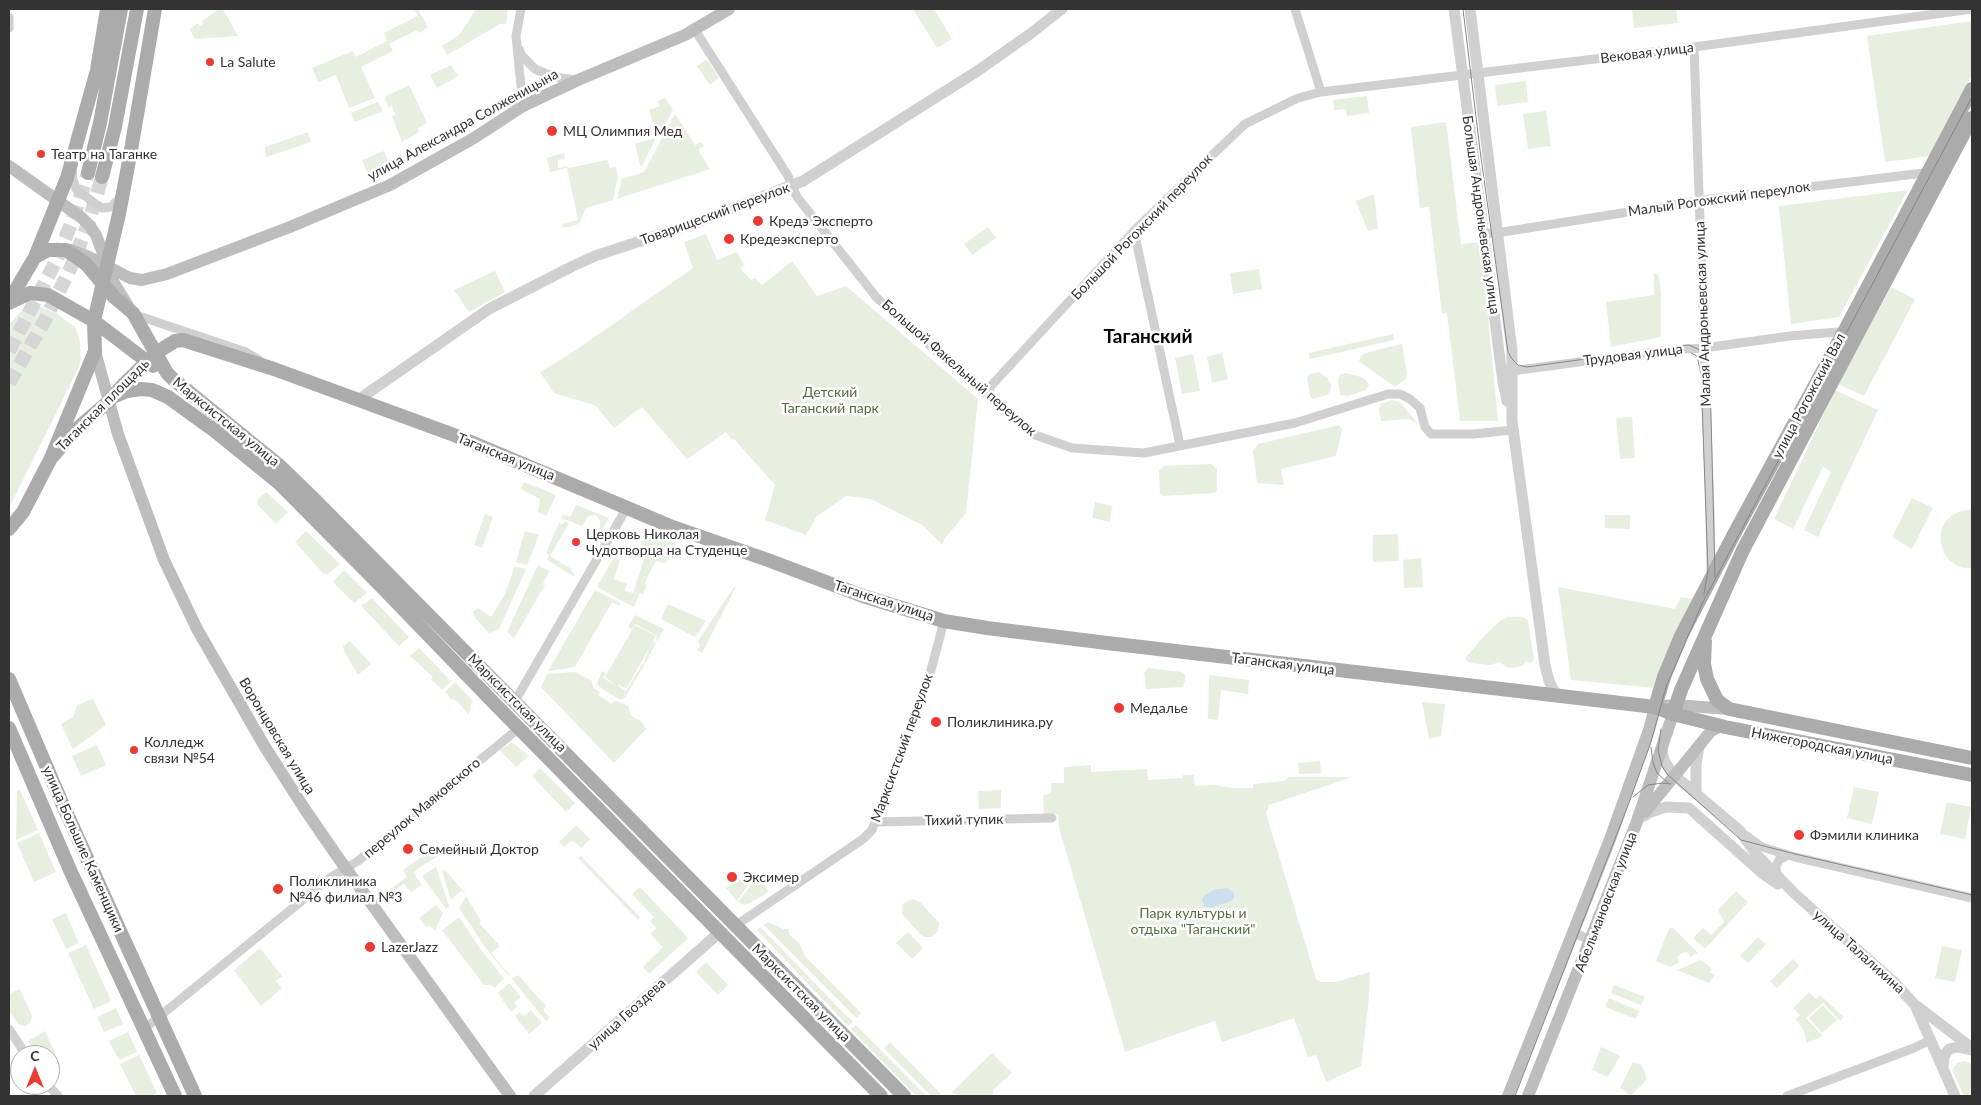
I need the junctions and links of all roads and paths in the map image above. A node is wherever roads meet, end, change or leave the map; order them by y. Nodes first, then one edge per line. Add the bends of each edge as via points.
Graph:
1 (107, 9) edge
2 (121, 9) edge
3 (137, 9) edge
4 (155, 9) edge
5 (521, 9) edge
6 (729, 9) edge
7 (1062, 9) edge
8 (1296, 9) edge
9 (1454, 9) edge
10 (1470, 9) edge
11 (1972, 9) edge
12 (9, 17) edge
13 (9, 28) edge
14 (695, 30) junction
15 (517, 44) junction
16 (1694, 47) junction
17 (1478, 72) junction
18 (1462, 74) junction
19 (578, 80) junction
20 (1972, 89) edge
21 (1321, 92) junction
22 (523, 106) junction
23 (1972, 118) edge
24 (73, 156) junction
25 (9, 166) edge
26 (88, 173) tunnel mouth
27 (1935, 173) junction
28 (102, 177) tunnel mouth
29 (793, 186) junction
30 (123, 194) junction
31 (58, 201) junction
32 (1699, 201) junction
33 (1134, 231) junction
34 (1497, 232) junction
35 (1483, 234) junction
36 (66, 250) junction
37 (35, 256) junction
38 (106, 266) junction
39 (102, 284) junction
40 (9, 302) edge
41 (133, 314) junction
42 (94, 321) junction
43 (1845, 330) junction
44 (1858, 335) junction
45 (1704, 348) junction
46 (95, 350) junction
47 (152, 357) junction
48 (274, 369) junction
49 (1512, 371) junction
50 (189, 392) junction
51 (989, 395) junction
52 (112, 399) junction
53 (358, 400) junction
54 (180, 405) junction
55 (1512, 425) junction
56 (1180, 445) junction
57 (50, 458) junction
58 (626, 509) junction
59 (11, 525) edge
60 (1711, 581) junction
61 (944, 621) junction
62 (1707, 628) junction
63 (9, 680) edge
64 (1562, 696) junction
65 (516, 702) junction
66 (1654, 707) junction
67 (1729, 709) junction
68 (1674, 710) junction
69 (1725, 727) junction
70 (9, 728) edge
71 (519, 728) junction
72 (1699, 746) junction
73 (1662, 749) junction
74 (1972, 758) edge
75 (1674, 775) junction
76 (1972, 775) edge
77 (1696, 793) junction
78 (1052, 818) dead end
79 (875, 822) junction
80 (1636, 824) junction
81 (1740, 831) junction
82 (1773, 850) junction
83 (1790, 857) junction
84 (1760, 860) junction
85 (345, 868) junction
86 (1777, 876) junction
87 (1795, 894) junction
88 (1972, 898) edge
89 (735, 926) junction
90 (720, 932) junction
91 (1574, 933) junction
92 (1591, 940) junction
93 (1915, 1005) junction
94 (159, 1017) junction
95 (9, 1029) edge
96 (144, 1029) junction
97 (1949, 1031) junction
98 (1930, 1040) junction
99 (19, 1045) edge
100 (174, 1048) junction
101 (1972, 1049) edge
102 (156, 1056) junction
103 (1943, 1068) junction
104 (175, 1096) edge
105 (195, 1096) edge
106 (510, 1096) edge
107 (534, 1096) edge
108 (881, 1096) edge
109 (904, 1096) edge
110 (1508, 1096) edge
111 (1528, 1096) edge
112 (1787, 1096) edge
113 (1956, 1096) edge

1 - 24 main road via 97,70
2 - 26 main road
3 - 28 main road via 115,127
4 - 30 main road
5 - 15 street
6 - 14 main road, улица Александра Солженицына
7 - 29 street, Товарищеский переулок via 936,99
8 - 21 street
9 - 18 street, Большая Андроньевская улица
10 - 17 street, Большая Андроньевская улица
11 - 16 street, Вековая улица
12 - 13 street
14 - 19 main road, улица Александра Солженицына
14 - 29 street, Большой Факельный переулок
15 - 19 street via 522,56 535,68 554,77
15 - 22 street
16 - 17 street, Вековая улица
16 - 32 street, Малая Андроньевская улица
17 - 18 street, Вековая улица
17 - 34 street, Большая Андроньевская улица
18 - 21 street, Вековая улица
18 - 35 street, Большая Андроньевская улица
19 - 22 main road, улица Александра Солженицына
20 - 27 main road, улица Рогожский Вал
21 - 33 street, Большой Рогожский переулок via 1298,98 1245,124
22 - 38 main road, улица Александра Солженицына via 390,185 262,238 150,279 130,278
23 - 27 main road, улица Рогожский Вал
24 - 30 street via 73,179 80,193 106,208
24 - 31 main road
25 - 31 main road
27 - 32 street, Малый Рогожский переулок
27 - 43 main road, улица Рогожский Вал
27 - 44 main road, улица Рогожский Вал
29 - 51 street, Большой Факельный переулок via 796,197 877,298
29 - 53 street, Товарищеский переулок via 573,266 489,309
30 - 38 main road
31 - 37 main road
31 - 38 main road via 90,226
32 - 34 street, Малый Рогожский переулок
32 - 45 street, Малая Андроньевская улица
33 - 51 street, Большой Рогожский переулок via 990,387
33 - 56 street
34 - 35 street, Малый Рогожский переулок
34 - 49 street, Большая Андроньевская улица
35 - 55 street, Большая Андроньевская улица
36 - 37 main road via 48,250
36 - 38 main road via 78,252
36 - 39 main road via 86,264
37 - 40 main road
38 - 39 main road
38 - 41 main road
39 - 41 main road
39 - 42 main road, Таганская площадь
40 - 42 main road, Марксистская улица via 30,293 48,294
41 - 47 main road
41 - 48 street via 246,352
42 - 46 main road, Таганская площадь
42 - 47 main road, Марксистская улица
43 - 44 street
43 - 45 street, Трудовая улица
43 - 60 main road, улица Рогожский Вал
44 - 62 main road, улица Рогожский Вал via 1743,550
45 - 49 street, Трудовая улица
45 - 60 street, Малая Андроньевская улица
46 - 52 main road, Воронцовская улица
46 - 57 main road, Таганская площадь
47 - 48 main road, Таганская улица via 175,341 183,340
47 - 50 main road, Марксистская улица
47 - 52 main road, Таганская площадь
48 - 53 main road, Таганская улица
49 - 55 street, Большая Андроньевская улица
50 - 54 street via 178,394 176,400
50 - 65 main road, Марксистская улица via 281,467
51 - 56 street, Большой Факельный переулок via 1035,435 1072,448 1144,453
52 - 54 main road, Марксистская улица via 127,391 141,389 152,390
52 - 57 main road, Таганская площадь via 78,427
52 - 85 main road, Воронцовская улица via 164,560 188,612 265,747
53 - 58 main road, Таганская улица via 454,435
54 - 71 main road, Марксистская улица via 278,483
55 - 56 street, Большой Факельный переулок via 1473,434 1431,434 1425,427 1420,408 1400,394 1388,394 1294,423
55 - 64 street, Большая Андроньевская улица via 1547,674 1554,691
57 - 59 main road, Таганская площадь via 31,497
58 - 61 main road, Таганская улица via 863,596
58 - 65 street
60 - 66 main road, улица Рогожский Вал via 1681,636
61 - 64 main road, Таганская улица
61 - 79 street, Марксистский переулок via 930,674
62 - 67 main road via 1704,652 1708,679 1717,700
62 - 68 main road, улица Рогожский Вал
63 - 94 main road, улица Большие Каменщики
64 - 66 main road, Таганская улица
65 - 89 main road, Марксистская улица
66 - 68 main road, Таганская улица
66 - 91 main road, Абельмановская улица via 1611,836
67 - 68 main road, Нижегородская улица
67 - 74 main road, Нижегородская улица
68 - 69 main road, Нижегородская улица
68 - 73 main road, Абельмановская улица
69 - 72 main road via 1711,731
69 - 76 main road, Нижегородская улица
70 - 96 main road, улица Большие Каменщики
71 - 85 street, переулок Маяковского via 358,861
71 - 90 main road, Марксистская улица
72 - 75 main road
72 - 77 street
73 - 75 street, улица Талалихина via 1664,761
73 - 80 main road, Абельмановская улица
75 - 77 street, улица Талалихина
75 - 80 main road
77 - 81 street, улица Талалихина
78 - 79 street, Тихий тупик
79 - 89 street, Марксистский переулок via 863,839
80 - 84 street, улица Талалихина via 1658,809 1685,807 1736,850
80 - 92 main road, Абельмановская улица
81 - 82 street via 1762,847
81 - 84 street, улица Талалихина
82 - 83 street
82 - 84 street
83 - 84 street
83 - 86 street via 1779,860
83 - 88 street
84 - 86 street, улица Талалихина
84 - 87 street, улица Талалихина
85 - 94 street, переулок Маяковского via 266,928
85 - 106 main road, Воронцовская улица
86 - 87 street, улица Талалихина
87 - 93 street, улица Талалихина via 1894,982
89 - 109 main road, Марксистская улица
90 - 107 street, улица Гвоздева
90 - 108 main road, Марксистская улица
91 - 92 street
91 - 110 main road, Абельмановская улица
92 - 111 main road, Абельмановская улица
93 - 97 street
93 - 98 street, улица Талалихина
94 - 96 street
94 - 100 main road, улица Большие Каменщики
95 - 99 street
96 - 102 main road, улица Большие Каменщики
97 - 98 street via 1939,1032
97 - 101 street
98 - 103 street, улица Талалихина
98 - 112 street
100 - 102 street via 161,1044 156,1049
100 - 105 main road, улица Большие Каменщики
101 - 103 street via 1949,1049 1944,1056
102 - 104 main road, улица Большие Каменщики
103 - 113 street, улица Талалихина

